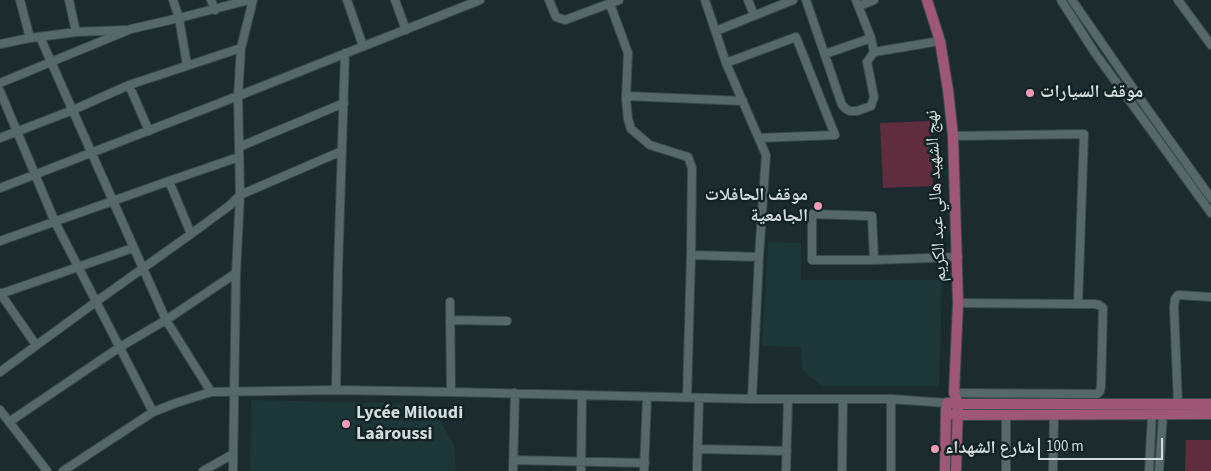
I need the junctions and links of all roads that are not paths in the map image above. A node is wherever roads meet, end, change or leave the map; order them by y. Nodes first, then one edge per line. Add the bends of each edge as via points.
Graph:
1 (20, 0) edge
2 (69, 0) edge
3 (173, 0) edge
4 (211, 0) edge
5 (249, 0) edge
6 (253, 0) edge
7 (346, 0) edge
8 (395, 0) edge
9 (480, 0) edge
10 (549, 0) edge
11 (619, 0) edge
12 (748, 0) edge
13 (793, 0) edge
14 (806, 0) edge
15 (874, 0) edge
16 (927, 0) edge
17 (1061, 0) edge
18 (1072, 0) edge
19 (1178, 0) edge
20 (707, 1) edge
21 (600, 3) edge
22 (857, 3) edge
23 (610, 4) junction
24 (215, 10) junction
25 (754, 16) junction
26 (179, 18) junction
27 (131, 30) junction
28 (406, 30) junction
29 (716, 31) junction
30 (76, 32) junction
31 (40, 37) junction
32 (30, 38) junction
33 (870, 38) junction
34 (940, 41) junction
35 (0, 44) edge
36 (1211, 45) edge
37 (363, 46) junction
38 (241, 48) junction
39 (874, 52) junction
40 (345, 53) junction
41 (825, 54) junction
42 (52, 62) junction
43 (726, 63) junction
44 (187, 65) junction
45 (0, 83) edge
46 (129, 85) junction
47 (0, 91) edge
48 (238, 96) junction
49 (626, 96) junction
50 (743, 101) junction
51 (344, 104) junction
52 (73, 110) junction
53 (148, 131) junction
54 (18, 132) junction
55 (953, 136) junction
56 (0, 138) edge
57 (759, 138) junction
58 (239, 146) junction
59 (342, 151) junction
60 (92, 153) junction
61 (239, 157) junction
62 (35, 175) junction
63 (169, 181) junction
64 (0, 188) edge
65 (240, 195) junction
66 (1211, 198) edge
67 (113, 201) junction
68 (1211, 213) edge
69 (55, 222) junction
70 (191, 234) junction
71 (0, 241) edge
72 (134, 248) junction
73 (691, 255) junction
74 (759, 257) junction
75 (958, 257) junction
76 (874, 260) junction
77 (79, 267) junction
78 (143, 269) junction
79 (236, 273) junction
80 (0, 293) edge
81 (1211, 297) edge
82 (97, 301) junction
83 (450, 302) dead end
84 (958, 303) junction
85 (1078, 304) junction
86 (166, 320) junction
87 (450, 320) junction
88 (507, 321) dead end
89 (36, 345) junction
90 (120, 347) junction
91 (0, 372) edge
92 (336, 390) junction
93 (236, 391) junction
94 (211, 392) junction
95 (450, 392) junction
96 (515, 392) junction
97 (954, 392) junction
98 (582, 395) junction
99 (647, 397) junction
100 (687, 398) junction
101 (699, 398) junction
102 (752, 399) junction
103 (788, 399) junction
104 (843, 399) junction
105 (891, 399) junction
106 (932, 402) junction
107 (947, 403) junction
108 (958, 404) junction
109 (1178, 404) junction
110 (1211, 404) edge
111 (0, 410) edge
112 (153, 412) junction
113 (946, 414) junction
114 (1211, 414) edge
115 (958, 415) junction
116 (1006, 415) junction
117 (1054, 415) junction
118 (1152, 415) junction
119 (1163, 415) junction
120 (9, 422) junction
121 (698, 449) junction
122 (787, 451) junction
123 (233, 454) junction
124 (513, 460) junction
125 (581, 462) junction
126 (645, 467) edge
127 (47, 471) edge
128 (63, 471) edge
129 (203, 471) edge
130 (233, 471) edge
131 (513, 471) edge
132 (581, 471) edge
133 (697, 471) edge
134 (786, 471) edge
135 (842, 471) edge
136 (891, 471) edge
137 (945, 471) edge
138 (956, 471) edge
139 (1006, 471) edge
140 (1052, 471) edge
141 (1149, 471) edge
142 (1159, 471) edge

1 - 32 street
2 - 30 street
3 - 26 street
4 - 24 street
5 - 24 street
6 - 38 street
7 - 37 street
8 - 28 street
9 - 28 street
10 - 21 street via 556,16 565,20
11 - 23 street
12 - 25 street
13 - 25 street
14 - 41 street
15 - 22 street
16 - 34 main road, نهج الشهيد هالي عبد الكريم
17 - 68 street via 1095,53
18 - 66 street
19 - 36 street
20 - 29 street
21 - 23 street
22 - 33 street
23 - 49 street via 628,53
24 - 26 street
25 - 29 street
26 - 27 street
26 - 44 street
27 - 30 street
27 - 42 street
28 - 37 street
29 - 43 street
30 - 31 street
31 - 32 street
31 - 42 street
32 - 35 street
33 - 39 street
33 - 41 street
34 - 39 street
34 - 55 main road, نهج الشهيد هالي عبد الكريم
37 - 40 street
38 - 44 street
38 - 48 street
39 - 41 street via 867,62 874,97 871,106 857,111 850,111 842,105
40 - 48 street
40 - 51 street
42 - 45 street
42 - 52 street
43 - 50 street
43 - 57 street via 796,37 835,135
44 - 46 street
46 - 52 street
46 - 53 street
47 - 54 street
48 - 53 street
48 - 58 street
49 - 50 street
49 - 73 street via 631,129 650,145 681,154 690,161
50 - 57 street
51 - 58 street
51 - 59 street
52 - 54 street
52 - 60 street
53 - 60 street
54 - 56 street
54 - 62 street
55 - 75 main road, نهج الشهيد هالي عبد الكريم
55 - 85 street via 1084,134
57 - 74 street via 766,154
58 - 61 street
59 - 65 street
59 - 92 street
60 - 62 street
60 - 67 street
61 - 63 street
61 - 65 street
62 - 64 street
62 - 69 street
63 - 67 street
63 - 70 street
65 - 70 street
65 - 79 street
67 - 69 street
67 - 72 street
69 - 71 street
69 - 77 street
70 - 78 street
72 - 77 street
72 - 78 street
73 - 74 street
73 - 100 street
74 - 102 street
75 - 76 street
75 - 84 main road, نهج الشهيد هالي عبد الكريم
76 - 76 street via 812,260 812,214 872,216
77 - 80 street
77 - 82 street
78 - 82 street
78 - 86 street
79 - 86 street
79 - 93 street
80 - 89 street
81 - 109 street via 1178,295 1175,299
82 - 89 street
82 - 90 street
83 - 87 street
84 - 85 street
84 - 97 main road, نهج الشهيد هالي عبد الكريم
85 - 97 street via 1094,304 1103,308 1101,386 1097,394
86 - 90 street
86 - 94 street
87 - 88 street
87 - 95 street
89 - 91 street
90 - 112 street
90 - 120 street
92 - 93 street
92 - 95 street
93 - 94 street
93 - 123 street
94 - 112 street
95 - 96 street
96 - 98 street
96 - 124 street
97 - 107 main road
97 - 108 main road
98 - 99 street
98 - 125 street
99 - 100 street
99 - 126 street
100 - 101 street
101 - 102 street
101 - 121 street
102 - 103 street
103 - 104 street
103 - 122 street
104 - 105 street
104 - 135 street
105 - 106 street
105 - 136 street
106 - 107 street
106 - 113 street
107 - 108 main road
107 - 113 main road
108 - 109 main road
108 - 115 main road
109 - 110 main road
111 - 120 street
112 - 128 street
113 - 115 main road
113 - 137 main road
114 - 119 main road
115 - 116 main road
115 - 138 main road
116 - 117 main road
116 - 139 street
117 - 118 main road
117 - 140 street
118 - 119 main road
118 - 141 street
119 - 142 street
120 - 127 street
121 - 122 street
121 - 133 street
122 - 134 street
123 - 129 street
123 - 130 street
124 - 125 street
124 - 131 street
125 - 126 street
125 - 132 street

